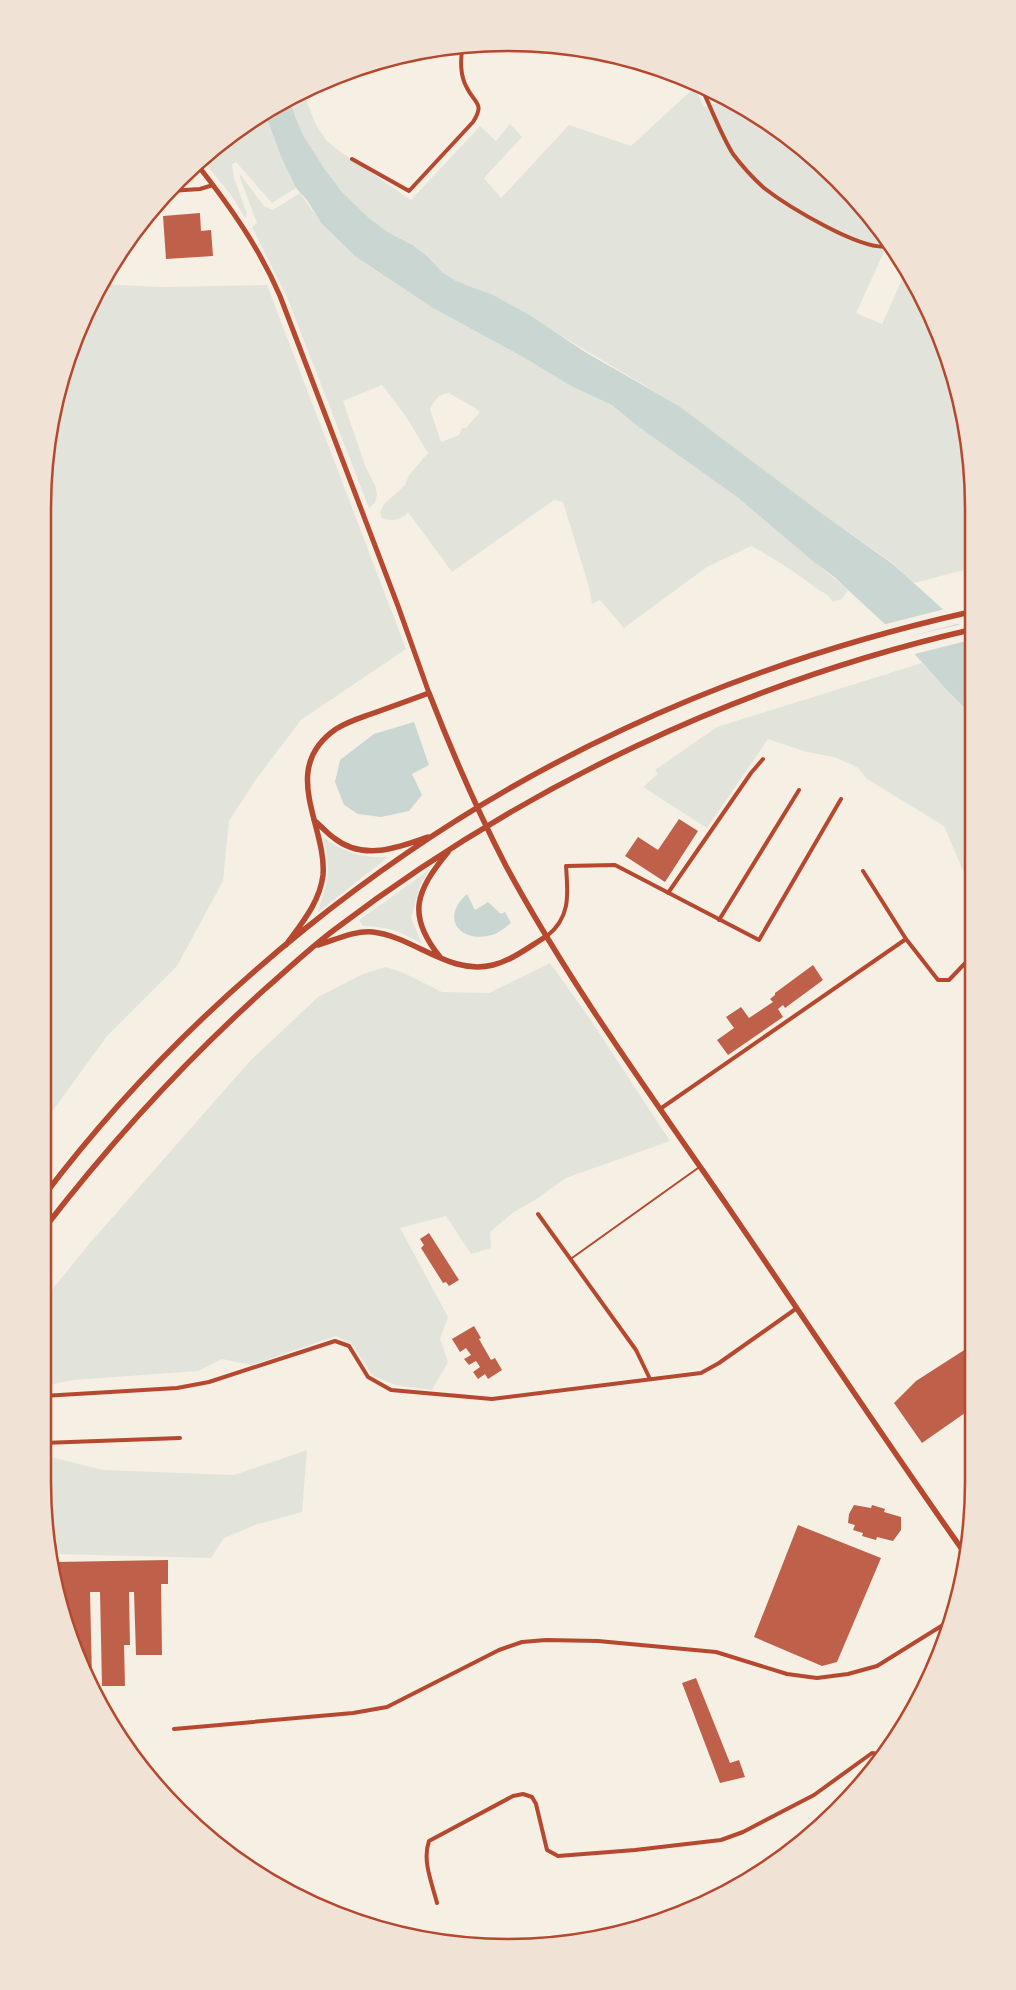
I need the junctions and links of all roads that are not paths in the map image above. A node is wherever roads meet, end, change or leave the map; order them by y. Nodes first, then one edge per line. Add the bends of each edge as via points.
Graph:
1 (462, 54) edge
2 (705, 96) edge
3 (352, 159) dead end
4 (201, 170) edge
5 (213, 185) junction
6 (180, 191) edge
7 (883, 248) edge
8 (965, 613) edge
9 (965, 631) edge
10 (429, 693) junction
11 (763, 760) dead end
12 (799, 790) dead end
13 (841, 799) dead end
14 (313, 819) junction
15 (437, 834) junction
16 (451, 849) junction
17 (863, 871) dead end
18 (668, 893) junction
19 (719, 920) junction
20 (548, 936) junction
21 (906, 939) junction
22 (286, 945) junction
23 (313, 946) junction
24 (440, 957) junction
25 (965, 963) edge
26 (660, 1109) junction
27 (700, 1166) junction
28 (51, 1187) edge
29 (538, 1214) dead end
30 (51, 1220) edge
31 (572, 1259) junction
32 (797, 1308) junction
33 (650, 1379) junction
34 (51, 1396) edge
35 (180, 1438) dead end
36 (51, 1443) edge
37 (960, 1547) edge
38 (942, 1626) edge
39 (174, 1729) dead end
40 (875, 1753) edge
41 (437, 1903) dead end

1 - 3 street via 461,70 466,88 479,105 479,113 409,191
2 - 7 street via 733,153 764,188 827,227
4 - 5 main road
5 - 6 street
5 - 10 main road via 258,250 280,296
8 - 15 main road via 818,653 696,698 591,745
9 - 16 main road via 833,668 709,713 603,762
10 - 14 main road via 348,723 328,736 315,754 308,776
10 - 20 main road via 493,840
11 - 18 street
12 - 19 street
13 - 19 street via 759,940
14 - 15 main road via 336,840 362,850 396,848
14 - 22 main road via 323,876 310,911
15 - 22 main road via 358,888
16 - 23 main road via 406,877
16 - 24 main road via 425,883 419,906 422,930
17 - 21 street
18 - 19 street
18 - 20 street via 616,865 566,866 568,891 563,918
20 - 24 main road via 493,965 473,966
20 - 26 main road
21 - 25 street via 938,980 949,980
21 - 26 street
22 - 28 main road via 238,986 153,1069
23 - 24 main road via 356,933 371,932 390,936
23 - 30 main road via 190,1060 111,1146
26 - 27 main road
27 - 31 lane
27 - 32 main road
29 - 31 street
31 - 33 street via 636,1350
32 - 33 street via 701,1373
32 - 37 main road
33 - 34 street via 492,1399 391,1390 368,1378 349,1346 335,1341 209,1382 177,1388
35 - 36 street
38 - 39 street via 877,1666 817,1678 787,1674 716,1652 598,1641 522,1642 499,1650 387,1706 353,1714
40 - 41 street via 814,1795 721,1840 558,1856 547,1850 532,1797 523,1794 513,1796 429,1841 427,1866

